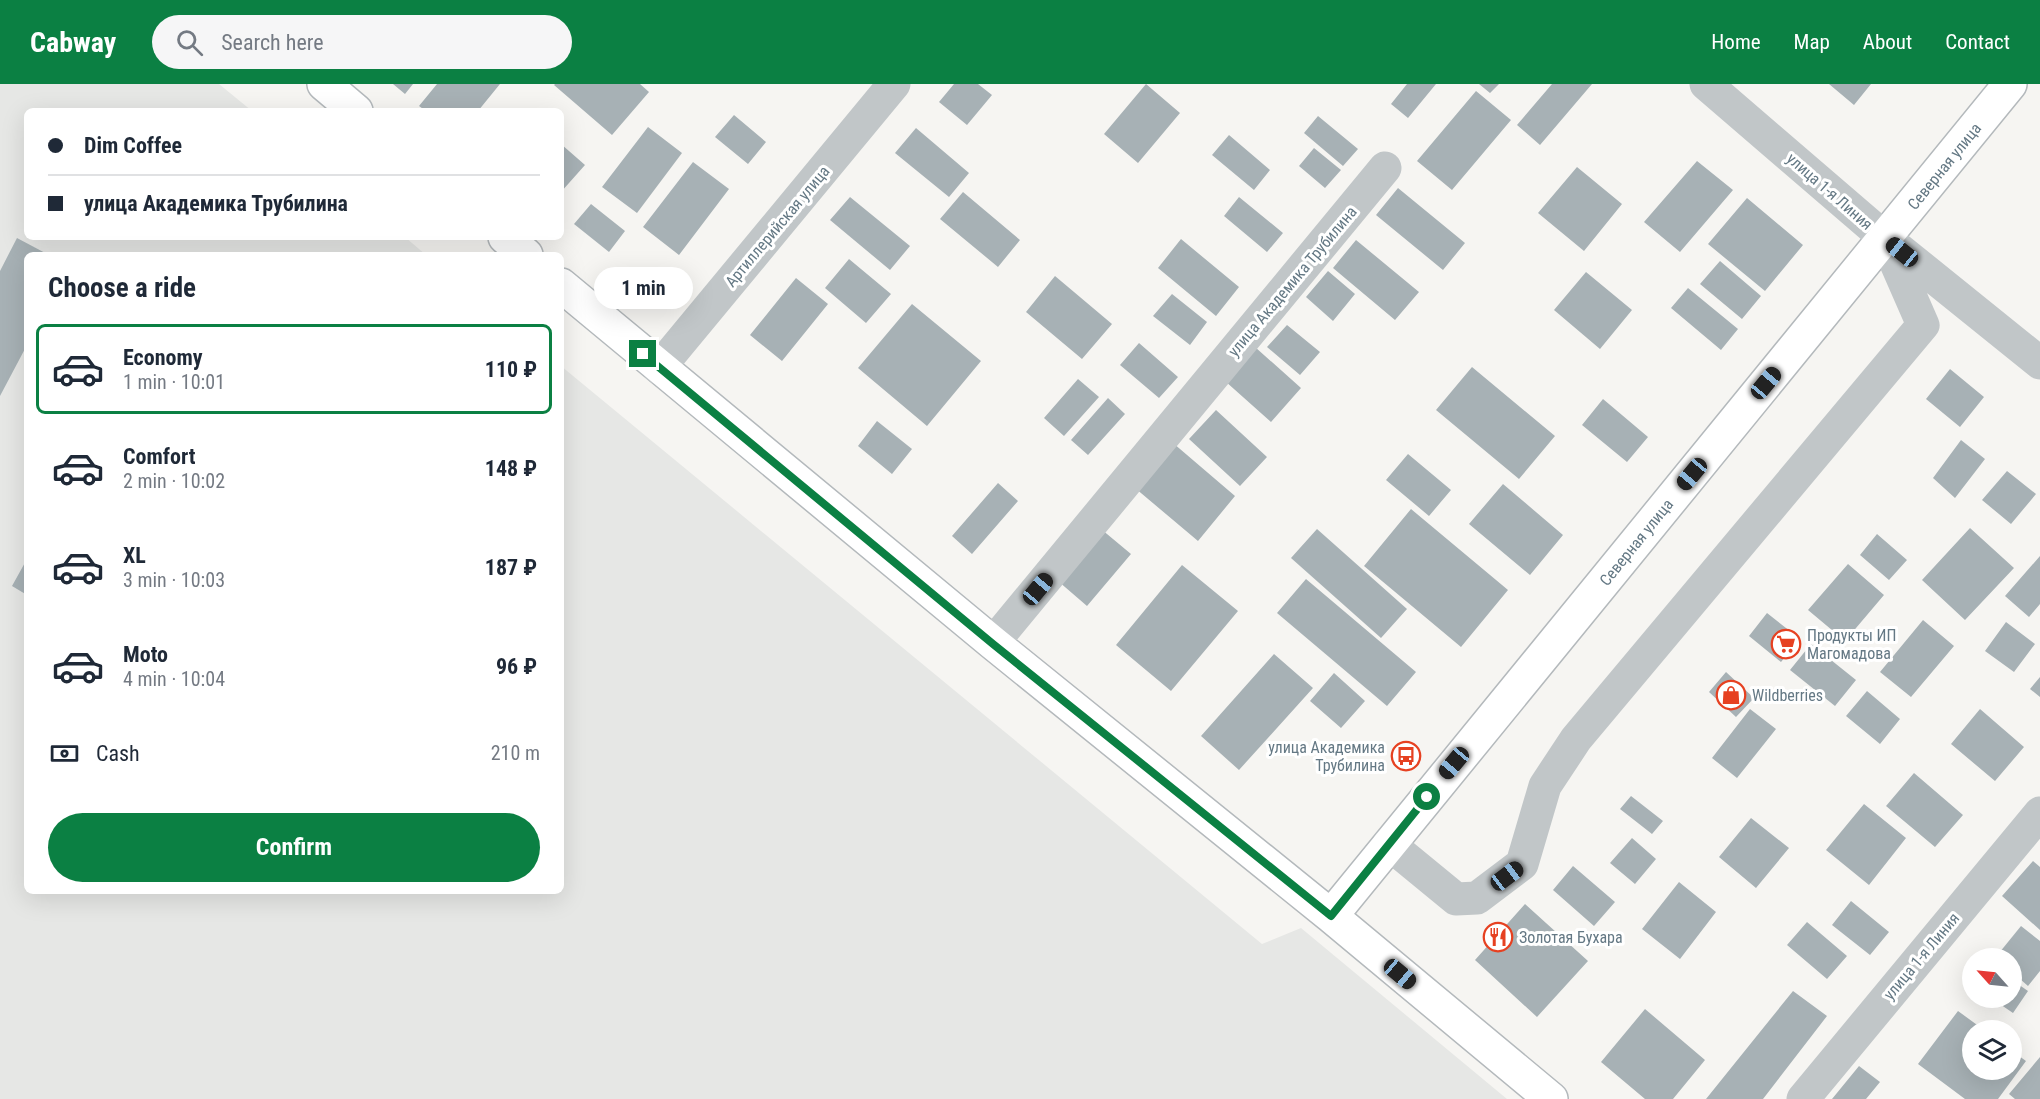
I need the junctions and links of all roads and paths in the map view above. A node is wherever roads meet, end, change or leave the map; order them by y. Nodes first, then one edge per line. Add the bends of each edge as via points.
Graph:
1 (324, 84) edge
2 (894, 84) edge
3 (1706, 84) edge
4 (2010, 84) edge
5 (352, 108) edge
6 (1385, 168) dead end
7 (1885, 238) junction
8 (508, 240) edge
9 (522, 252) edge
10 (564, 288) edge
11 (2040, 363) edge
12 (659, 368) junction
13 (993, 644) junction
14 (2040, 813) edge
15 (1389, 844) junction
16 (1331, 916) junction
17 (1551, 1099) edge
18 (1803, 1099) edge

1 - 5 main road
2 - 12 street, Артиллерийская улица
3 - 7 street, улица 1-я Линия
4 - 7 main road, Северная улица
6 - 13 street, улица Академика Трубилина
7 - 11 street, улица 1-я Линия
7 - 15 main road, Северная улица
7 - 15 street via 1923,325 1576,739 1545,786 1522,864 1477,898 1456,899
8 - 9 main road
10 - 12 main road
12 - 13 main road
13 - 16 main road
14 - 18 street, улица 1-я Линия
15 - 16 main road, Северная улица
16 - 17 main road

